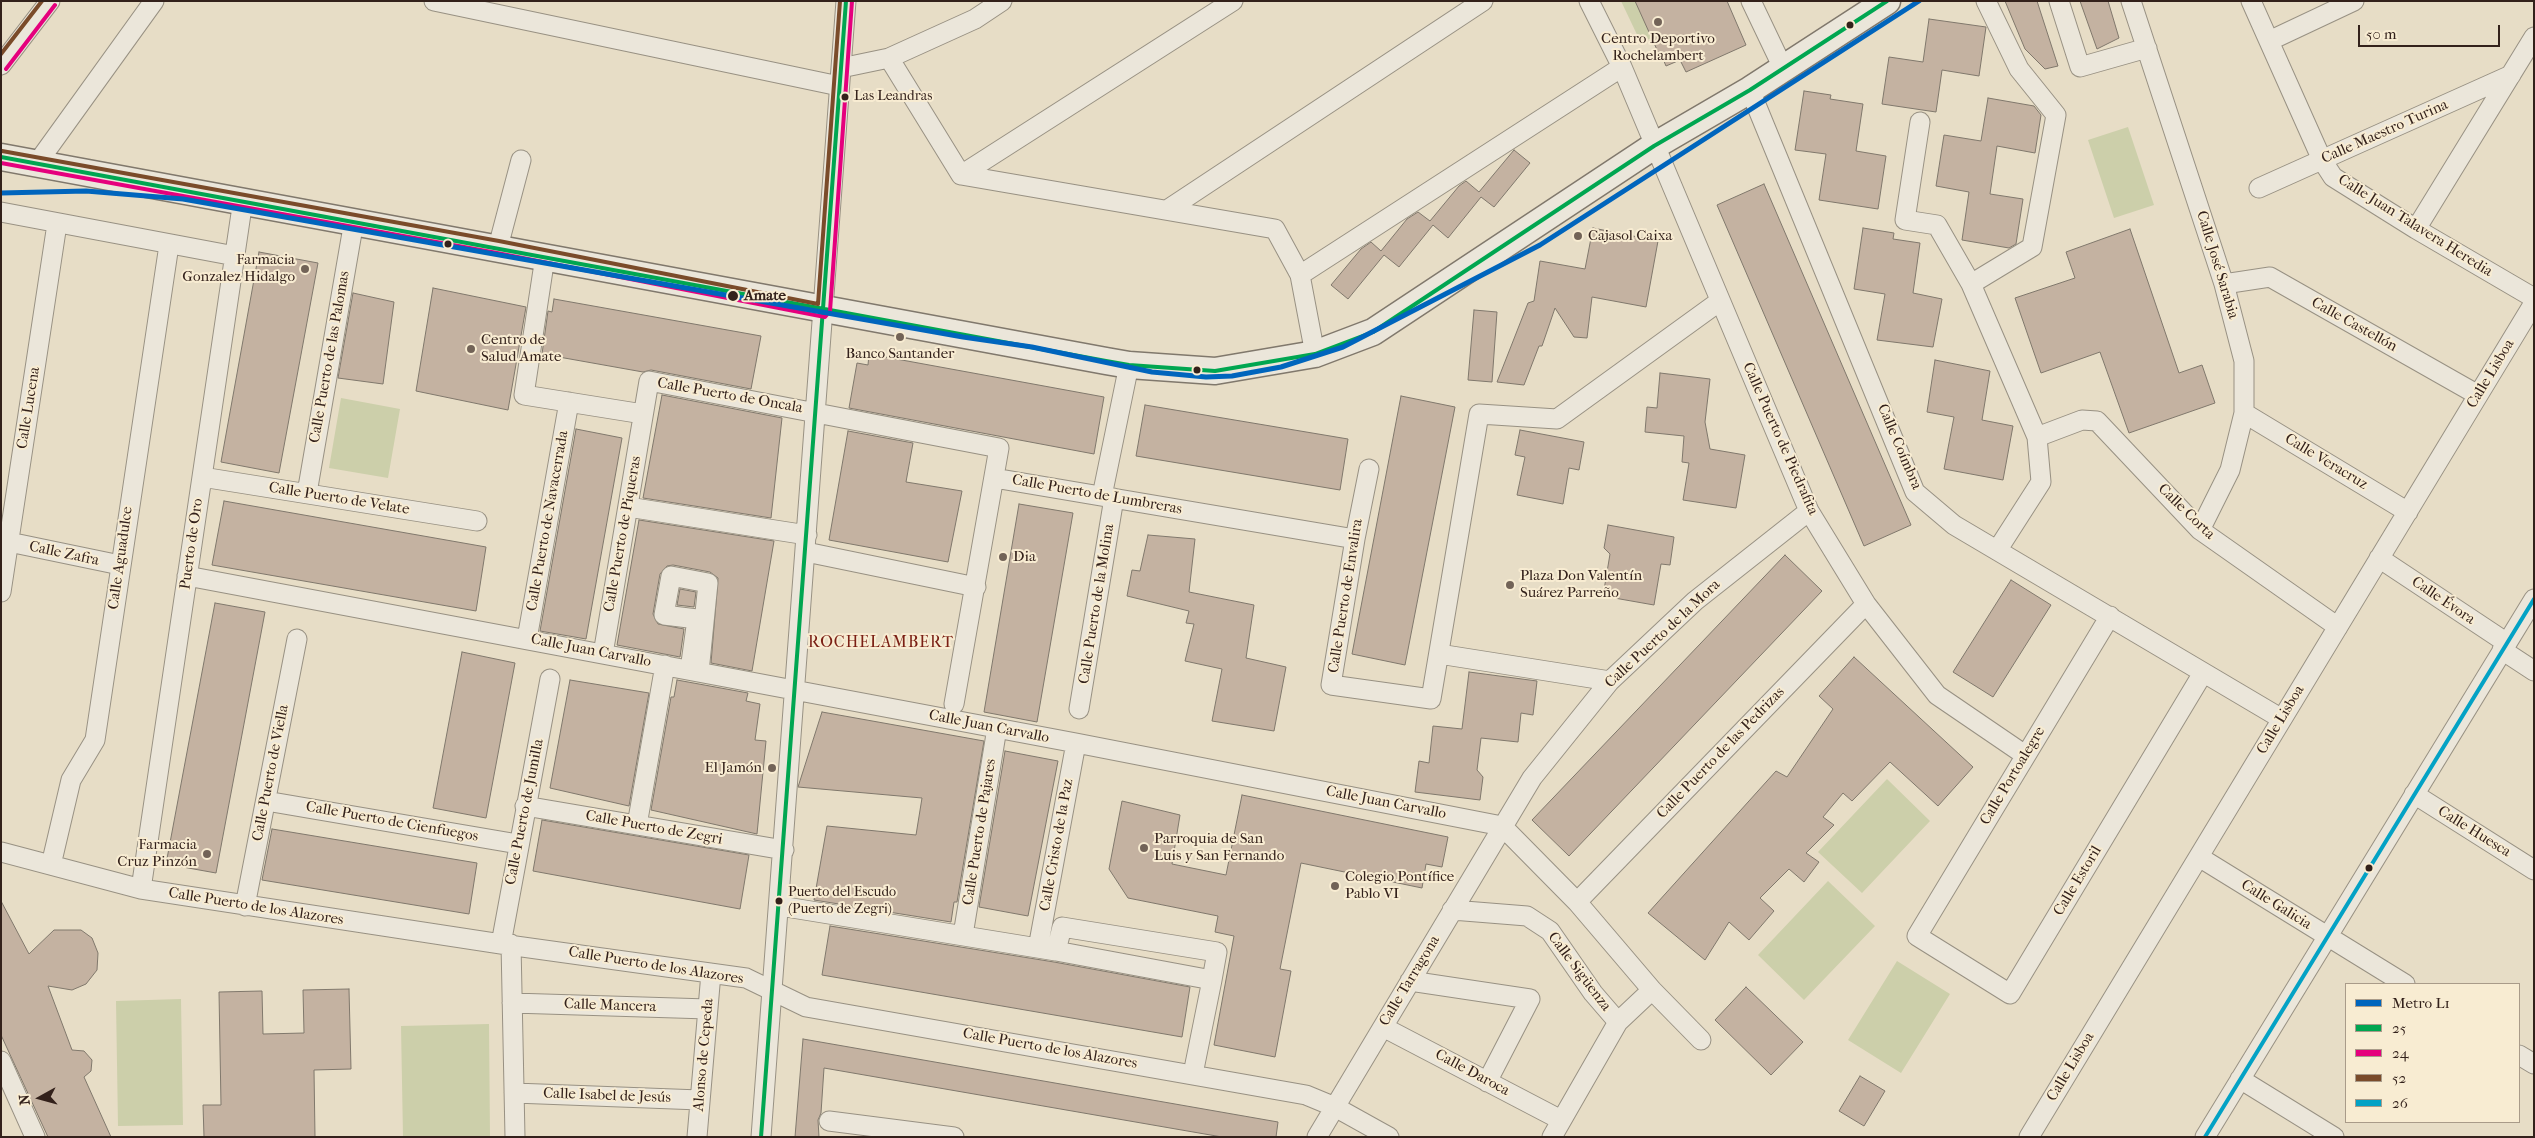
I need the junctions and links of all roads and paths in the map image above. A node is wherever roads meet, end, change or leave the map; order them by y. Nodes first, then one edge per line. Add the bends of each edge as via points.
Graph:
1 (50, 1) edge
2 (154, 1) edge
3 (434, 1) edge
4 (846, 1) edge
5 (1002, 1) edge
6 (1233, 1) edge
7 (1483, 1) edge
8 (1589, 1) edge
9 (1751, 1) edge
10 (1887, 1) edge
11 (1986, 1) edge
12 (2059, 1) edge
13 (2131, 1) edge
14 (2251, 1) edge
15 (2354, 1) edge
16 (2534, 37) edge
17 (2269, 41) junction
18 (2147, 48) junction
19 (889, 58) junction
20 (1, 65) edge
21 (1622, 67) junction
22 (1784, 68) junction
23 (2510, 75) junction
24 (840, 77) junction
25 (1750, 90) junction
26 (1920, 122) dead end
27 (1654, 146) junction
28 (1, 157) edge
29 (521, 160) dead end
30 (2322, 160) junction
31 (38, 162) junction
32 (961, 174) junction
33 (2259, 188) dead end
34 (243, 200) junction
35 (1167, 210) junction
36 (1, 212) edge
37 (354, 221) junction
38 (57, 224) junction
39 (2416, 229) junction
40 (169, 244) junction
41 (498, 247) junction
42 (235, 256) junction
43 (545, 257) junction
44 (1300, 275) junction
45 (1971, 284) junction
46 (2224, 284) junction
47 (2534, 298) edge
48 (1720, 301) junction
49 (2534, 304) edge
50 (824, 311) junction
51 (1315, 354) junction
52 (1129, 365) junction
53 (2478, 395) junction
54 (569, 402) junction
55 (816, 412) junction
56 (2244, 413) junction
57 (643, 414) junction
58 (2037, 438) junction
59 (1369, 468) dead end
60 (202, 477) junction
61 (994, 478) junction
62 (307, 494) junction
63 (1108, 497) junction
64 (628, 507) junction
65 (1809, 511) junction
66 (2408, 512) junction
67 (476, 521) dead end
68 (2200, 530) junction
69 (1355, 539) junction
70 (9, 542) junction
71 (807, 544) junction
72 (1998, 549) junction
73 (2379, 558) junction
74 (120, 565) junction
75 (188, 576) junction
76 (976, 587) junction
77 (1, 592) edge
78 (2534, 599) edge
79 (1866, 604) junction
80 (2110, 616) junction
81 (2338, 627) junction
82 (297, 639) dead end
83 (527, 639) junction
84 (2505, 647) junction
85 (603, 654) junction
86 (1439, 654) junction
87 (665, 666) junction
88 (694, 671) junction
89 (2534, 671) edge
90 (2203, 673) junction
91 (550, 679) dead end
92 (1610, 681) junction
93 (796, 690) junction
94 (954, 704) dead end
95 (1079, 709) dead end
96 (2282, 718) junction
97 (997, 728) junction
98 (1076, 743) junction
99 (2025, 755) junction
100 (2414, 794) junction
101 (266, 801) junction
102 (525, 806) junction
103 (637, 825) junction
104 (1502, 826) junction
105 (518, 844) junction
106 (784, 850) junction
107 (1, 852) edge
108 (2199, 857) junction
109 (51, 865) junction
110 (2534, 870) edge
111 (141, 889) junction
112 (1577, 902) junction
113 (245, 906) junction
114 (780, 906) junction
115 (1452, 910) junction
116 (963, 935) junction
117 (1917, 936) joint
118 (2328, 936) junction
119 (506, 944) junction
120 (1047, 949) junction
121 (711, 973) junction
122 (1212, 980) junction
123 (1410, 981) junction
124 (2403, 983) edge
125 (1652, 990) junction
126 (773, 991) junction
127 (512, 1003) junction
128 (708, 1009) junction
129 (1618, 1022) junction
130 (1383, 1027) junction
131 (1701, 1040) dead end
132 (2520, 1056) edge
133 (1, 1061) edge
134 (2534, 1064) edge
135 (1194, 1074) junction
136 (2240, 1080) junction
137 (1487, 1082) junction
138 (514, 1093) junction
139 (700, 1100) junction
140 (1335, 1107) junction
141 (1561, 1120) junction
142 (830, 1122) dead end
143 (35, 1137) edge
144 (515, 1137) edge
145 (698, 1137) edge
146 (761, 1137) edge
147 (954, 1137) edge
148 (1317, 1137) edge
149 (1389, 1137) edge
150 (1552, 1137) edge
151 (2029, 1137) edge
152 (2205, 1137) edge
153 (2334, 1137) edge

1 - 20 street
2 - 31 street
3 - 24 street
4 - 24 street
5 - 19 street via 975,19
6 - 32 street
7 - 35 street
8 - 21 street, Calle Puerto de Piedrafita
9 - 22 street
10 - 22 street
11 - 45 street via 2019,69 2056,115 2032,246
12 - 18 street via 2080,67
13 - 18 street, Calle José Sarabia
14 - 17 street, Calle Juan Talavera Heredia
15 - 17 street
16 - 23 street
17 - 30 street, Calle Juan Talavera Heredia
18 - 46 street, Calle José Sarabia
19 - 24 street
19 - 32 street
21 - 27 street, Calle Puerto de Piedrafita
21 - 44 street
22 - 25 street
23 - 30 street, Calle Maestro Turina
23 - 39 street
24 - 50 street
25 - 27 street
25 - 72 street, Calle Coímbra via 1915,492 1954,525
26 - 45 street via 1904,220 1937,225
27 - 48 street, Calle Puerto de Piedrafita
27 - 51 street via 1373,332
28 - 31 street
29 - 41 street
30 - 33 street, Calle Maestro Turina
30 - 39 street, Calle Juan Talavera Heredia via 2333,177
31 - 34 street
32 - 35 street
34 - 37 street
34 - 42 street, Puerto de Oro
35 - 44 street via 1275,229
36 - 38 street
37 - 41 street
37 - 62 street, Calle Puerto de las Palomas
38 - 40 street
38 - 70 street, Calle Lucena
39 - 47 street, Calle Juan Talavera Heredia
40 - 42 street
40 - 74 street, Calle Aguadulce
41 - 43 street
42 - 60 street, Puerto de Oro
43 - 50 street
43 - 54 street via 524,395
44 - 51 street
45 - 58 street
46 - 53 street, Calle Castellón via 2270,278
46 - 56 street, Calle José Sarabia via 2244,361
48 - 65 street, Calle Puerto de Piedrafita
48 - 86 street via 1557,419 1479,414
49 - 53 street, Calle Lisboa
50 - 52 street
50 - 55 street
51 - 52 street via 1215,371
52 - 63 street, Calle Puerto de la Molina
53 - 66 street, Calle Lisboa
54 - 57 street
54 - 83 street, Calle Puerto de Navacerrada
55 - 57 street, Calle Puerto de Oncala via 649,381
55 - 61 street, Calle Puerto de Lumbreras via 999,448
55 - 71 street
56 - 66 street, Calle Veracruz
56 - 68 street, Calle José Sarabia via 2230,470
57 - 64 street, Calle Puerto de Piqueras
58 - 68 street, Calle Corta via 2082,420 2097,421
58 - 72 street via 2041,482
59 - 69 street, Calle Puerto de Envalira
60 - 62 street, Calle Puerto de Velate
60 - 75 street, Puerto de Oro
61 - 63 street, Calle Puerto de Lumbreras
61 - 76 street
62 - 67 street, Calle Puerto de Velate
63 - 69 street, Calle Puerto de Lumbreras
63 - 95 street, Calle Puerto de la Molina
64 - 71 street
64 - 85 street, Calle Puerto de Piqueras
65 - 79 street, Calle Puerto de Piedrafita
65 - 92 street, Calle Puerto de la Mora via 1695,601
66 - 73 street, Calle Lisboa
68 - 81 street, Calle Corta
69 - 86 street, Calle Puerto de Envalira via 1331,684 1431,699
70 - 74 street, Calle Zafra
70 - 77 street, Calle Lucena
71 - 76 street
71 - 93 street
72 - 80 street, Calle Coímbra
73 - 81 street, Calle Lisboa
73 - 84 street, Calle Évora
74 - 109 street, Calle Aguadulce via 95,740 71,780
75 - 83 street, Calle Juan Carvallo
75 - 111 street, Puerto de Oro
76 - 94 street
78 - 84 street
79 - 99 street, Calle Puerto de Piedrafita via 1937,695
79 - 112 street, Calle Puerto de las Pedrizas
80 - 90 street, Calle Coímbra
80 - 99 street, Calle Portoalegre
81 - 96 street, Calle Lisboa
82 - 101 street, Calle Puerto de Viella
83 - 85 street, Calle Juan Carvallo
84 - 89 street, Calle Évora
84 - 100 street
85 - 87 street, Calle Juan Carvallo
86 - 92 street
87 - 88 street, Calle Juan Carvallo
87 - 103 street
88 - 88 street via 708,583 671,576 664,615 697,619
88 - 93 street, Calle Juan Carvallo
90 - 96 street, Calle Coímbra
90 - 117 street, Calle Estoril via 2010,994
91 - 102 street, Calle Puerto de Jumilla
92 - 104 street, Calle Puerto de la Mora via 1532,778
93 - 97 street, Calle Juan Carvallo
93 - 106 street
96 - 108 street, Calle Lisboa
97 - 98 street, Calle Juan Carvallo
97 - 116 street, Calle Puerto de Pajares
98 - 104 street, Calle Juan Carvallo
98 - 120 street, Calle Cristo de la Paz
99 - 117 street, Calle Portoalegre
100 - 110 street, Calle Huesca
100 - 118 street
101 - 105 street, Calle Puerto de Cienfuegos
101 - 113 street, Calle Puerto de Viella
102 - 103 street, Calle Puerto de Zegri
102 - 105 street, Calle Puerto de Jumilla
103 - 106 street, Calle Puerto de Zegri
104 - 112 street
104 - 115 street, Calle Tarragona
105 - 119 street, Calle Puerto de Jumilla
106 - 114 street
107 - 109 street, Calle Puerto de los Alazores
108 - 118 street, Calle Galicia
108 - 151 street, Calle Lisboa
109 - 111 street, Calle Puerto de los Alazores
111 - 113 street, Calle Puerto de los Alazores
112 - 125 street
113 - 119 street, Calle Puerto de los Alazores
114 - 116 street
114 - 126 street
115 - 123 street, Calle Tarragona
115 - 129 street, Calle Sigüenza via 1527,916 1550,931 1593,993
116 - 120 street
118 - 124 street, Calle Galicia
118 - 136 street
119 - 121 street, Calle Puerto de los Alazores
119 - 127 street, Calle Puerto de Jumilla
120 - 122 street
120 - 122 street via 1062,927 1217,952
121 - 126 street, Calle Puerto de los Alazores via 746,978
121 - 128 street, Alonso de Cepeda
122 - 135 street
123 - 130 street, Calle Tarragona
123 - 137 street via 1530,999
125 - 129 street, Calle Sigüenza
125 - 131 street
126 - 135 street, Calle Puerto de los Alazores via 806,1007
126 - 146 street
127 - 128 street, Calle Mancera
127 - 138 street, Calle Puerto de Jumilla
128 - 139 street, Alonso de Cepeda
129 - 141 street, Calle Sigüenza
130 - 137 street, Calle Daroca
130 - 140 street, Calle Tarragona
132 - 134 street
133 - 143 street
135 - 140 street, Calle Puerto de los Alazores via 1306,1095
136 - 152 street
136 - 153 street
137 - 141 street, Calle Daroca
138 - 139 street, Calle Isabel de Jesús
138 - 144 street, Calle Puerto de Jumilla
139 - 145 street, Alonso de Cepeda
140 - 148 street, Calle Tarragona
140 - 149 street, Calle Puerto de los Alazores
141 - 150 street, Calle Sigüenza
142 - 147 street

